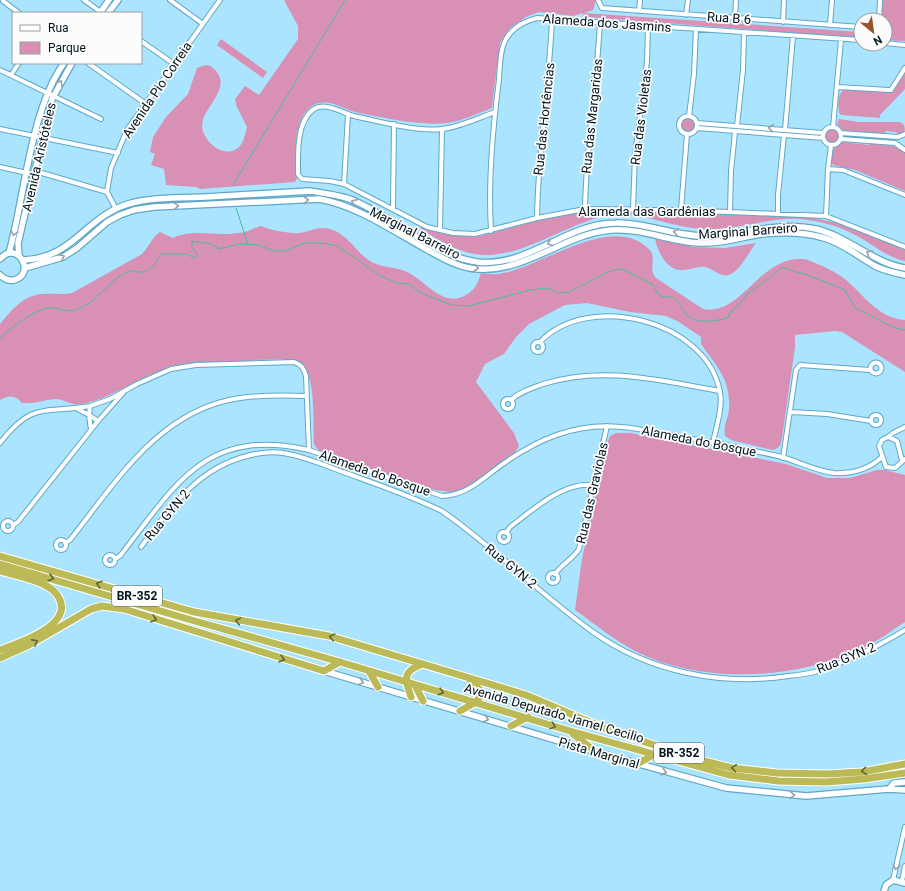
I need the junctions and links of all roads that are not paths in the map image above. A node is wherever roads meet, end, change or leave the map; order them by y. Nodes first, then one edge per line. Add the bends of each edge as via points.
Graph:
1 (84, 0) edge
2 (109, 0) edge
3 (118, 0) edge
4 (170, 0) edge
5 (220, 0) edge
6 (640, 0) edge
7 (688, 0) edge
8 (736, 0) edge
9 (784, 0) edge
10 (832, 0) edge
11 (880, 0) edge
12 (4, 1) edge
13 (598, 2) edge
14 (0, 6) edge
15 (639, 11) junction
16 (18, 12) edge
17 (100, 12) edge
18 (102, 12) edge
19 (109, 12) edge
20 (879, 12) edge
21 (686, 14) junction
22 (735, 18) junction
23 (552, 20) junction
24 (600, 22) junction
25 (782, 22) junction
26 (203, 24) junction
27 (830, 25) junction
28 (648, 26) junction
29 (853, 26) edge
30 (696, 29) junction
31 (744, 33) junction
32 (793, 36) junction
33 (841, 40) junction
34 (853, 40) edge
35 (142, 42) edge
36 (893, 43) edge
37 (905, 44) edge
38 (17, 64) edge
39 (63, 64) edge
40 (71, 64) edge
41 (89, 64) edge
42 (174, 64) junction
43 (905, 68) edge
44 (0, 70) edge
45 (11, 75) junction
46 (838, 87) junction
47 (47, 92) junction
48 (53, 96) junction
49 (146, 104) junction
50 (495, 112) junction
51 (348, 115) junction
52 (689, 116) junction
53 (101, 119) dead end
54 (697, 123) junction
55 (394, 124) junction
56 (737, 126) junction
57 (833, 126) junction
58 (697, 128) junction
59 (0, 129) edge
60 (442, 129) junction
61 (785, 130) junction
62 (735, 132) junction
63 (823, 133) junction
64 (842, 133) junction
65 (687, 134) junction
66 (905, 134) edge
67 (784, 135) junction
68 (865, 135) junction
69 (35, 136) junction
70 (43, 137) junction
71 (886, 137) junction
72 (823, 138) junction
73 (841, 139) junction
74 (864, 141) junction
75 (885, 142) junction
76 (831, 145) junction
77 (905, 150) edge
78 (118, 153) junction
79 (0, 167) edge
80 (828, 169) junction
81 (35, 171) junction
82 (27, 173) junction
83 (344, 184) junction
84 (107, 192) junction
85 (905, 195) edge
86 (393, 208) junction
87 (116, 209) junction
88 (585, 209) junction
89 (633, 209) junction
90 (681, 210) junction
91 (730, 212) junction
92 (778, 214) junction
93 (826, 216) junction
94 (537, 218) junction
95 (440, 230) junction
96 (491, 231) junction
97 (905, 247) edge
98 (9, 253) junction
99 (21, 258) junction
100 (0, 259) edge
101 (25, 268) junction
102 (905, 268) edge
103 (0, 275) edge
104 (905, 275) edge
105 (540, 342) dead end
106 (870, 370) dead end
107 (720, 391) junction
108 (123, 393) junction
109 (306, 396) junction
110 (110, 400) junction
111 (511, 400) dead end
112 (113, 404) junction
113 (90, 406) junction
114 (75, 408) junction
115 (791, 412) junction
116 (89, 415) junction
117 (98, 421) junction
118 (871, 421) dead end
119 (607, 426) junction
120 (903, 428) edge
121 (91, 430) junction
122 (888, 437) junction
123 (897, 441) junction
124 (0, 443) edge
125 (714, 443) junction
126 (899, 449) junction
127 (310, 450) junction
128 (905, 450) edge
129 (882, 457) junction
130 (782, 458) junction
131 (904, 460) edge
132 (874, 464) junction
133 (884, 464) junction
134 (594, 485) junction
135 (13, 525) dead end
136 (506, 533) dead end
137 (65, 543) dead end
138 (141, 547) dead end
139 (0, 556) edge
140 (115, 559) dead end
141 (0, 564) edge
142 (0, 572) edge
143 (555, 574) dead end
144 (202, 623) junction
145 (905, 630) edge
146 (244, 647) junction
147 (0, 650) edge
148 (0, 658) edge
149 (340, 662) junction
150 (423, 664) junction
151 (324, 670) junction
152 (369, 671) junction
153 (466, 677) junction
154 (406, 682) junction
155 (415, 685) junction
156 (378, 686) junction
157 (411, 697) junction
158 (424, 700) junction
159 (476, 702) junction
160 (460, 711) junction
161 (528, 717) junction
162 (511, 726) junction
163 (570, 731) junction
164 (596, 752) junction
165 (655, 754) junction
166 (637, 764) junction
167 (904, 764) edge
168 (905, 773) edge
169 (905, 782) edge
170 (889, 789) junction
171 (905, 790) edge
172 (905, 827) edge
173 (905, 866) edge
174 (893, 880) junction
175 (903, 882) edge
176 (884, 891) edge

1 - 17 street
2 - 18 street
3 - 19 street
4 - 26 street
5 - 26 street, Avenida Pio Correia
6 - 15 street
7 - 21 street
8 - 22 street
9 - 25 street
10 - 27 street
11 - 20 street
12 - 14 street
12 - 16 street
13 - 15 street, Rua B 6 via 602,8
15 - 21 street, Rua B 6
21 - 22 street, Rua B 6
22 - 25 street, Rua B 6
23 - 24 street, Alameda dos Jasmins
23 - 50 street, Alameda dos Jasmins via 537,18 526,21 516,27 509,36 503,46
23 - 94 street, Rua das Hortências via 538,174
24 - 28 street, Alameda dos Jasmins
24 - 88 street, Rua das Margaridas via 598,72 587,155
25 - 27 street, Rua B 6
26 - 42 street, Avenida Pio Correia
27 - 29 street, Rua B 6
28 - 30 street, Alameda dos Jasmins
28 - 89 street, Rua das Violetas via 647,61 635,155
30 - 31 street, Alameda dos Jasmins
30 - 52 street
31 - 32 street, Alameda dos Jasmins
31 - 56 street
32 - 33 street, Alameda dos Jasmins
32 - 61 street
33 - 34 street, Alameda dos Jasmins
33 - 46 street
35 - 42 street
36 - 37 street
38 - 45 street
39 - 47 street, Avenida Aristóteles
48 -> 40 street, Avenida Aristóteles
41 - 49 street
42 - 49 street, Avenida Pio Correia
43 - 46 street via 891,90
44 - 45 street
45 - 47 street
46 - 57 street
47 - 48 street
47 - 69 street, Avenida Aristóteles
48 - 53 street
48 - 70 street, Avenida Aristóteles
49 - 78 street, Avenida Pio Correia via 128,130
50 - 60 street
50 - 96 street, Alameda dos Jasmins via 488,195
51 - 55 street
51 - 83 street
51 - 83 street, Alameda das Gardênias via 323,106 315,108 309,114 298,137 298,174 302,179
52 - 54 street
52 - 65 street via 681,119 679,124 682,132
54 - 56 street
54 - 58 street
55 - 60 street
55 - 86 street
61 -> 56 street
57 - 63 street
57 - 64 street
58 - 62 street
58 - 65 street via 693,133
59 - 69 street
60 - 95 street
61 - 63 street
62 - 67 street
62 - 91 street
63 - 72 street
64 - 68 street
64 - 73 street
65 - 90 street
66 - 71 street
67 - 72 street
67 - 92 street
68 - 71 street
68 - 74 street
69 - 70 street
69 - 82 street, Avenida Aristóteles
70 - 78 street
70 - 81 street, Avenida Aristóteles
71 - 75 street
72 - 76 street
73 - 74 street
73 - 76 street via 837,144
74 - 75 street
75 - 77 street via 895,143
76 - 80 street
78 - 84 street, Avenida Pio Correia via 111,168
79 - 82 street
80 - 85 street via 843,170
80 - 93 street
81 - 84 street
81 - 99 street, Avenida Aristóteles via 18,243
82 -> 98 street, Avenida Aristóteles
83 - 86 street, Alameda das Gardênias
84 - 87 street
86 - 95 street, Alameda das Gardênias via 416,222
87 - 99 street, Marginal Barreiro via 102,216 67,247 42,258
102 -> 87 street, Marginal Barreiro via 880,260 834,235 798,226 704,236 643,225 615,223 588,228 507,260 478,262 444,251 352,200 310,191 148,199
88 - 89 street, Alameda das Gardênias
88 - 94 street, Alameda das Gardênias
89 - 90 street, Alameda das Gardênias
90 - 91 street, Alameda das Gardênias
91 - 92 street, Alameda das Gardênias
92 - 93 street, Alameda das Gardênias
93 - 97 street, Alameda das Gardênias
94 - 96 street, Alameda das Gardênias
95 - 96 street, Alameda das Gardênias via 453,234
98 - 99 street
98 - 100 street
99 - 101 street, Avenida Aristóteles
101 - 103 street via 17,279 8,280
101 -> 104 street, Marginal Barreiro via 64,257 107,222 134,210 319,199 335,201 446,260 477,269 518,264 584,236 610,230 639,230 700,243 733,241 762,234 795,233 817,236 851,250 876,267
105 - 107 street via 547,334 564,324 585,318 607,316 648,322 668,328 700,354 710,367
106 - 115 street via 800,365 796,370
107 - 111 street via 621,374 596,374 547,383 516,395
107 - 125 street via 721,402
108 - 109 street via 171,369 196,365 294,362 304,369
108 - 110 street
108 - 112 street
109 - 127 street
109 - 137 street via 269,395 238,398 190,414 152,440
110 - 112 street via 113,400
110 - 113 street
112 - 117 street
113 - 114 street
113 - 116 street
114 - 116 street
114 - 124 street via 31,413 14,425
115 - 118 street via 827,414
115 - 130 street
116 - 117 street
116 - 121 street
117 - 121 street
119 - 125 street, Alameda do Bosque via 621,426
119 - 127 street, Alameda do Bosque via 565,431 540,440 465,492 452,496 431,494
119 - 134 street, Rua das Graviolas
120 - 122 street
120 - 123 street
121 - 135 street
122 - 123 street
122 - 129 street via 882,440 879,446
123 - 126 street
125 - 130 street, Alameda do Bosque
126 - 128 street
126 - 131 street
127 - 140 street, Alameda do Bosque via 266,443 242,446 218,454 186,475
129 - 132 street, Alameda do Bosque
129 - 133 street
130 - 132 street, Alameda do Bosque via 834,473 849,472
131 - 133 street via 895,468
132 - 133 street, Alameda do Bosque
134 - 136 street via 584,484 556,495 510,527
134 - 143 street, Rua das Graviolas via 579,549
138 - 145 street, Rua GYN 2 via 181,495 204,474 232,460 262,453 282,453 307,459 415,498 442,511 593,632 623,651 678,672 725,679 772,678 816,672 865,654
150 -> 139 highway, BR-352 via 329,636 194,612
141 -> 144 highway, BR-352
142 - 147 highway via 45,585 58,596 61,611 60,616 50,626
144 - 146 highway via 227,633
144 - 149 highway, Avenida Deputado Jamel Cecilio / BR-352
148 -> 146 highway via 102,606 124,609
146 -> 151 highway
149 - 151 highway
149 - 152 highway, Avenida Deputado Jamel Cecilio / BR-352
150 - 153 highway, Avenida Deputado Jamel Cecilio / BR-352
150 - 154 highway via 410,669
151 -> 156 street, Pista Marginal
152 - 154 highway, Avenida Deputado Jamel Cecilio / BR-352
152 - 156 highway
153 - 159 highway via 480,690 480,697
167 -> 153 highway, Avenida Deputado Jamel Cecilio / BR-352 via 862,772 828,774 777,773 732,768 704,762 611,731 526,695
154 - 155 highway, Avenida Deputado Jamel Cecilio / BR-352
154 - 157 highway
155 - 158 highway
155 -> 159 highway, Avenida Deputado Jamel Cecilio / BR-352
156 - 157 street, Pista Marginal
157 - 158 street, Pista Marginal
158 - 160 street, Pista Marginal
159 - 160 highway
159 - 161 highway, Avenida Deputado Jamel Cecilio / BR-352
160 -> 162 street, Pista Marginal
161 - 162 highway
161 -> 163 highway, Avenida Deputado Jamel Cecilio / BR-352
162 - 164 street, Pista Marginal
163 - 164 highway
163 - 165 highway, Avenida Deputado Jamel Cecilio / BR-352
164 - 166 street, Pista Marginal
165 - 166 highway
165 - 168 highway, Avenida Deputado Jamel Cecilio / BR-352 via 729,775 778,781 826,782
166 -> 170 street, Pista Marginal via 726,788 776,794 835,795
169 - 170 street via 894,784
170 - 171 street, Pista Marginal
172 -> 174 street
173 - 175 street
174 - 175 street
174 - 176 street via 886,885

